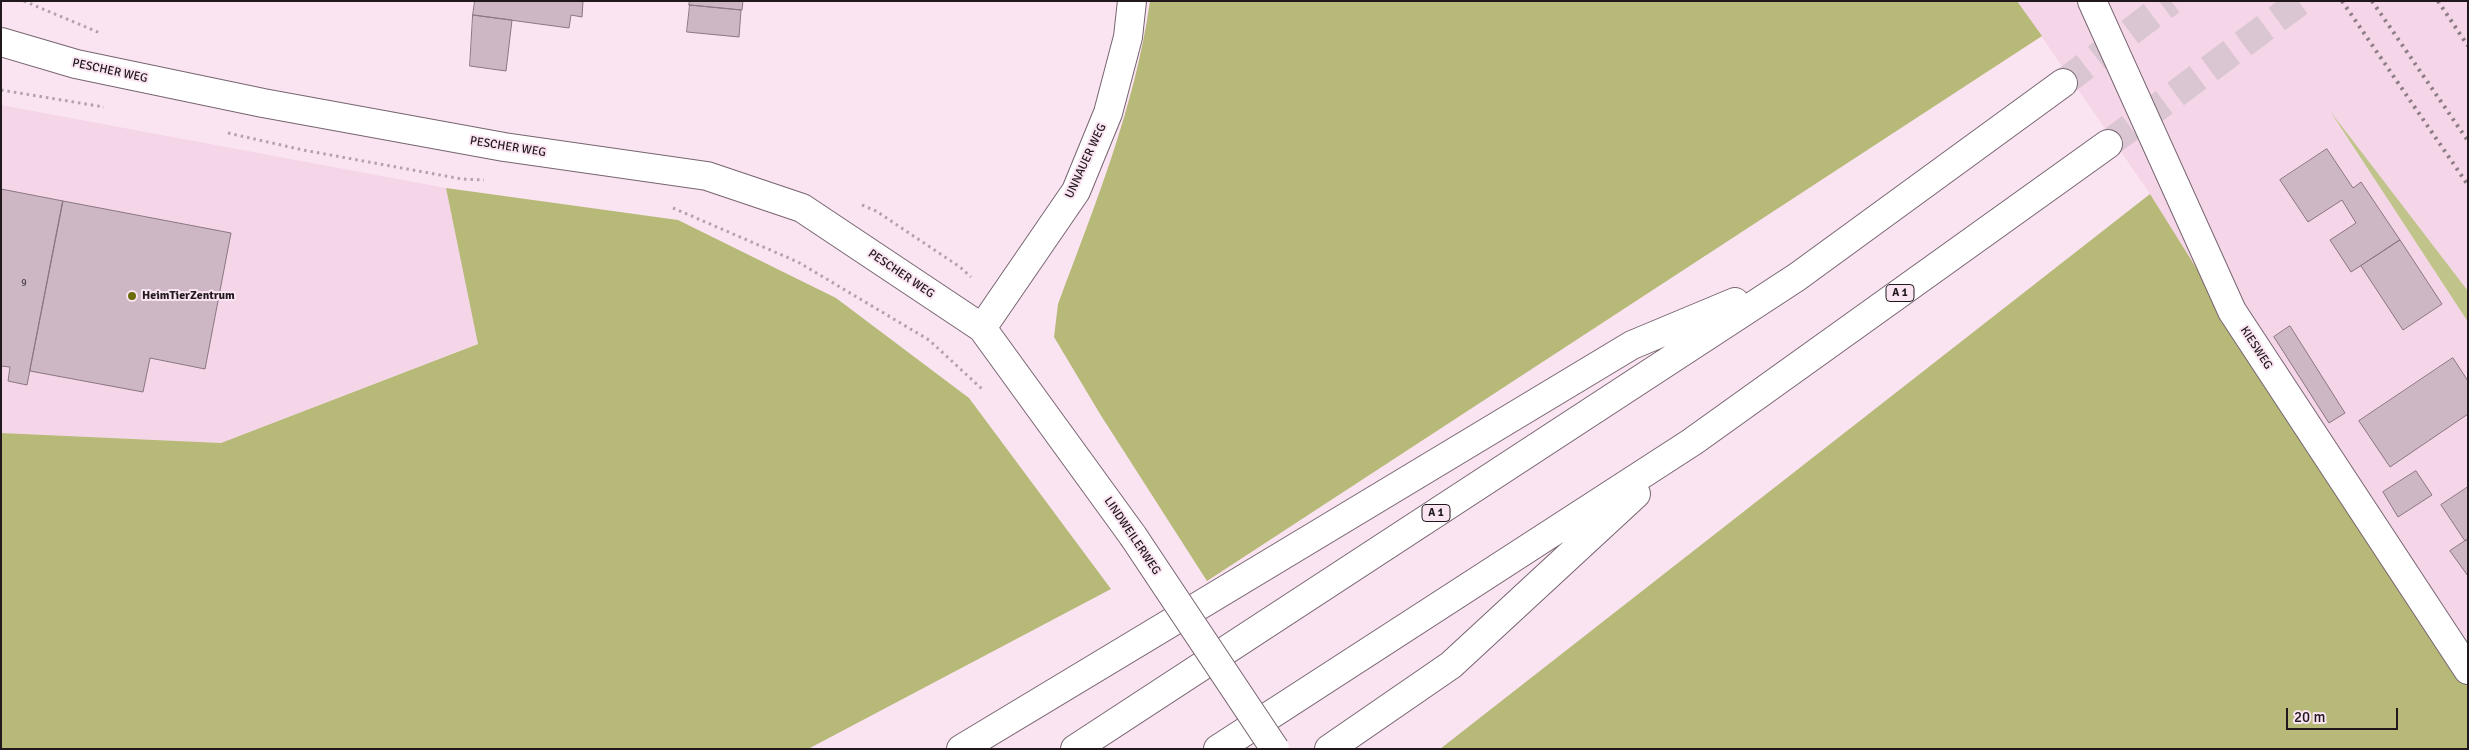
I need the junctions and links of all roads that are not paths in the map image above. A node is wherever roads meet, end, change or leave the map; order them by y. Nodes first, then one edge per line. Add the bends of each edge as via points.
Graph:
1 (1132, 1) edge
2 (2092, 1) edge
3 (1, 42) edge
4 (2063, 83) tunnel mouth
5 (2108, 144) tunnel mouth
6 (1796, 277) junction
7 (982, 328) junction
8 (1692, 442) junction
9 (2468, 670) edge
10 (964, 746) edge
11 (1075, 749) edge
12 (1218, 749) edge
13 (1276, 749) edge
14 (1329, 749) edge

1 - 7 main road, UNNAUER WEG via 1128,37 1108,114 1076,191
2 - 9 main road, KIESWEG via 2232,311
3 - 7 main road, PESCHER WEG via 76,64 262,103 504,147 707,176 802,208
4 - 6 main road, A 1
5 - 8 main road, A 1
6 - 10 main road via 1632,345
6 - 11 main road, A 1
7 - 13 main road, LINDWEILERWEG, bridge via 1133,536
8 - 12 main road, A 1
8 - 14 main road via 1451,665

